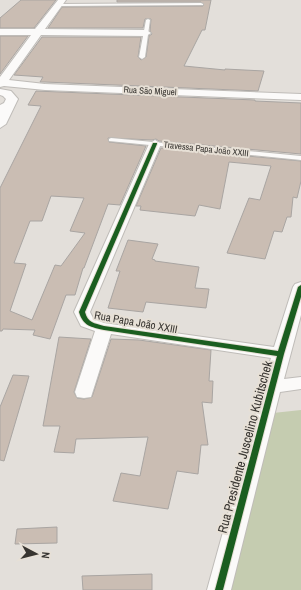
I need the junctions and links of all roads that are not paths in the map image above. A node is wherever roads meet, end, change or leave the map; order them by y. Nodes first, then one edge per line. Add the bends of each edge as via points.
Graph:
1 (60, 2) edge
2 (200, 4) dead end
3 (148, 20) dead end
4 (0, 32) edge
5 (37, 33) junction
6 (146, 33) junction
7 (142, 57) dead end
8 (0, 85) edge
9 (301, 97) edge
10 (5, 107) edge
11 (0, 124) edge
12 (111, 140) dead end
13 (155, 144) junction
14 (301, 158) edge
15 (301, 287) edge
16 (104, 328) junction
17 (281, 354) junction
18 (301, 383) edge
19 (274, 386) junction
20 (84, 392) dead end
21 (219, 590) edge

1 - 2 lane
1 - 5 street
3 - 6 lane
4 - 5 street
5 - 6 street
5 - 8 street
6 - 7 lane
8 - 9 street, Rua São Miguel
8 - 10 street via 12,99
10 - 11 street
12 - 13 lane, Travessa Papa João XXIII
13 - 14 lane, Travessa Papa João XXIII
13 - 16 street, Rua Papa João XXIII via 82,312 88,324
15 - 17 street, Rua Presidente Juscelino Kubitschek
16 - 17 street, Rua Papa João XXIII
16 - 20 street
17 - 19 street, Rua Presidente Juscelino Kubitschek
18 - 19 street
19 - 21 street, Rua Presidente Juscelino Kubitschek

